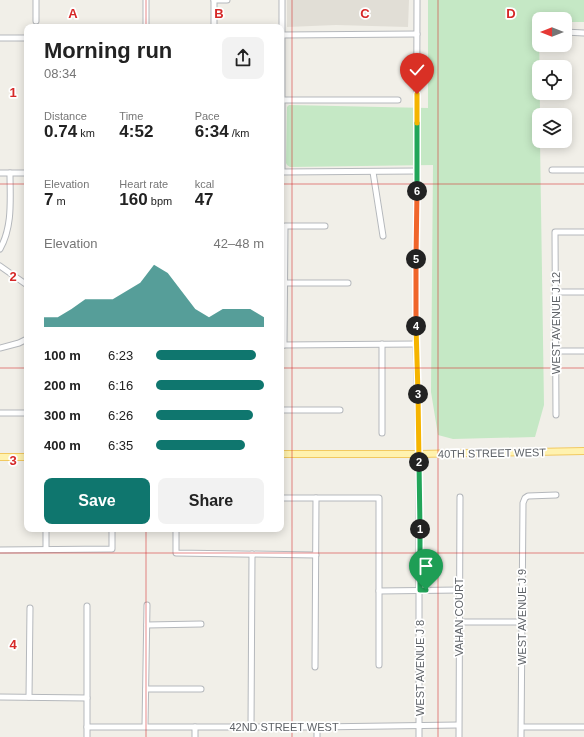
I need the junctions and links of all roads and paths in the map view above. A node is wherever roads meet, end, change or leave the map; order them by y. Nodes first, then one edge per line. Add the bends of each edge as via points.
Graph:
1 (36, 0) edge
2 (146, 0) edge
3 (214, 0) edge
4 (227, 0) edge
5 (282, 0) edge
6 (417, 0) edge
7 (36, 21) dead end
8 (146, 24) edge
9 (214, 24) edge
10 (282, 24) edge
11 (572, 32) edge
12 (584, 33) edge
13 (417, 34) junction
14 (284, 35) edge
15 (0, 38) edge
16 (24, 38) edge
17 (284, 100) edge
18 (398, 100) dead end
19 (552, 170) dead end
20 (584, 170) edge
21 (417, 171) junction
22 (284, 172) edge
23 (373, 172) junction
24 (0, 173) edge
25 (10, 173) junction
26 (24, 173) edge
27 (325, 226) dead end
28 (284, 230) edge
29 (584, 232) edge
30 (383, 236) dead end
31 (0, 249) edge
32 (0, 266) edge
33 (24, 283) edge
34 (284, 283) edge
35 (348, 283) dead end
36 (556, 292) junction
37 (584, 292) edge
38 (24, 340) edge
39 (382, 344) junction
40 (416, 344) junction
41 (284, 345) edge
42 (0, 348) edge
43 (556, 351) junction
44 (584, 351) edge
45 (284, 410) edge
46 (340, 410) dead end
47 (0, 413) edge
48 (24, 413) edge
49 (556, 414) dead end
50 (382, 433) dead end
51 (584, 451) edge
52 (284, 454) edge
53 (419, 454) junction
54 (0, 457) edge
55 (24, 457) edge
56 (556, 496) dead end
57 (460, 497) dead end
58 (284, 498) edge
59 (316, 498) junction
60 (46, 532) edge
61 (112, 532) edge
62 (176, 532) edge
63 (46, 549) junction
64 (0, 550) edge
65 (252, 554) junction
66 (316, 554) junction
67 (420, 590) junction
68 (459, 590) junction
69 (379, 591) junction
70 (147, 605) dead end
71 (87, 606) dead end
72 (30, 608) dead end
73 (459, 622) junction
74 (522, 622) junction
75 (201, 624) dead end
76 (147, 625) junction
77 (379, 665) dead end
78 (315, 667) dead end
79 (146, 689) junction
80 (201, 689) dead end
81 (0, 697) edge
82 (29, 697) junction
83 (87, 698) junction
84 (458, 725) junction
85 (145, 726) junction
86 (420, 726) junction
87 (87, 727) junction
88 (195, 727) junction
89 (252, 727) junction
90 (522, 727) junction
91 (584, 727) edge
92 (317, 728) junction
93 (86, 737) edge
94 (195, 737) edge
95 (317, 737) edge
96 (419, 737) edge
97 (459, 737) edge
98 (521, 737) edge

1 - 7 street
2 - 8 street
3 - 4 street
3 - 9 street
5 - 10 street
6 - 13 street, WEST AVENUE J 8
11 - 12 street
13 - 14 street
13 - 21 street, WEST AVENUE J 8
15 - 16 street
17 - 18 street
19 - 20 street
21 - 23 street
21 - 40 street, WEST AVENUE J 8
22 - 23 street
23 - 30 street
24 - 25 street
25 - 26 street
25 - 31 street via 10,223
27 - 28 street via 285,226
29 - 36 street, WEST AVENUE J 12 via 556,232
32 - 33 street
34 - 35 street
36 - 37 street
36 - 43 street, WEST AVENUE J 12
38 - 42 street
39 - 40 street
39 - 41 street
39 - 50 street
40 - 53 street, WEST AVENUE J 8
43 - 44 street
43 - 49 street, WEST AVENUE J 12
45 - 46 street
47 - 48 street
51 - 53 main road, 40TH STREET WEST
52 - 53 main road, 40TH STREET WEST
53 - 67 street, WEST AVENUE J 8
54 - 55 main road
56 - 74 street, WEST AVENUE J 9 via 524,498
57 - 68 street, VAHAN COURT
58 - 59 street
59 - 66 street
59 - 69 street via 379,498
60 - 63 street
61 - 63 street via 112,549
62 - 65 street via 176,554
63 - 64 street
65 - 66 street
65 - 89 street
66 - 78 street
67 - 68 street
67 - 69 street
67 - 86 street, WEST AVENUE J 8
68 - 73 street, VAHAN COURT
69 - 77 street
70 - 76 street
71 - 83 street
72 - 82 street
73 - 74 street
73 - 84 street, VAHAN COURT
74 - 90 street, WEST AVENUE J 9
75 - 76 street
76 - 79 street
79 - 80 street
79 - 85 street
81 - 82 street
82 - 83 street
83 - 87 street
84 - 86 street, 42ND STREET WEST
84 - 97 street, VAHAN COURT
85 - 87 street, 42ND STREET WEST
85 - 88 street, 42ND STREET WEST
86 - 92 street, 42ND STREET WEST
86 - 96 street, WEST AVENUE J 8
87 - 93 street
88 - 89 street, 42ND STREET WEST
88 - 94 street
89 - 92 street, 42ND STREET WEST
90 - 91 street
90 - 98 street, WEST AVENUE J 9
92 - 95 street

